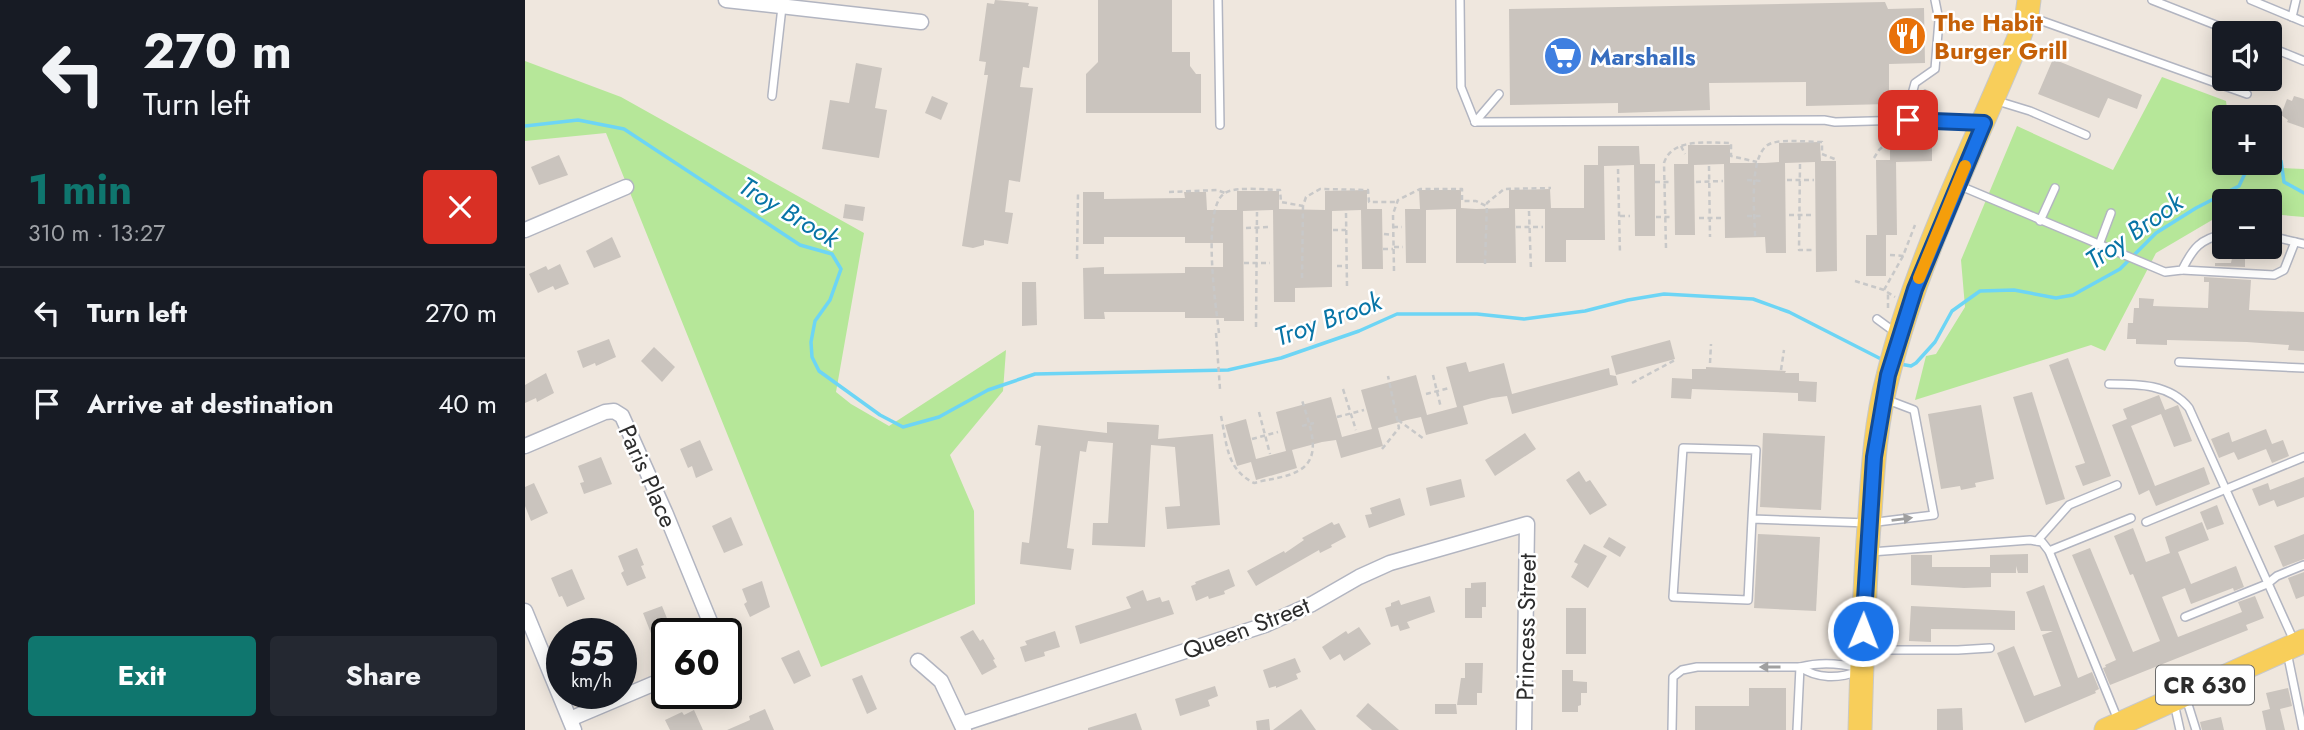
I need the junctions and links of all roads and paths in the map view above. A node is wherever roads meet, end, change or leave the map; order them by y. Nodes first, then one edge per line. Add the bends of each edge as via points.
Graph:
1 (726, 0) edge
2 (1218, 0) edge
3 (1460, 0) edge
4 (1935, 0) edge
5 (2152, 0) edge
6 (2251, 0) edge
7 (2296, 0) edge
8 (2030, 5) edge
9 (782, 8) junction
10 (2292, 17) junction
11 (921, 22) dead end
12 (2304, 22) edge
13 (2212, 24) edge
14 (2282, 52) edge
15 (2304, 61) edge
16 (1925, 89) dead end
17 (1499, 94) dead end
18 (2247, 94) dead end
19 (772, 96) dead end
20 (1994, 100) junction
21 (1924, 109) dead end
22 (1908, 120) junction
23 (1475, 122) junction
24 (1984, 123) junction
25 (1220, 125) dead end
26 (1935, 131) dead end
27 (2086, 135) dead end
28 (1681, 146) junction
29 (1685, 154) dead end
30 (1874, 158) dead end
31 (1837, 160) dead end
32 (1757, 162) junction
33 (1800, 164) dead end
34 (1709, 166) dead end
35 (1618, 169) dead end
36 (1747, 180) dead end
37 (1762, 180) dead end
38 (1787, 180) dead end
39 (1800, 180) junction
40 (1814, 180) dead end
41 (1696, 181) dead end
42 (1709, 181) junction
43 (1723, 181) dead end
44 (1755, 181) junction
45 (1655, 182) dead end
46 (1664, 182) junction
47 (1671, 182) dead end
48 (1957, 185) junction
49 (627, 187) dead end
50 (1551, 188) dead end
51 (2055, 188) dead end
52 (1169, 192) dead end
53 (1500, 192) junction
54 (1225, 193) junction
55 (1078, 194) dead end
56 (1504, 197) dead end
57 (1398, 202) junction
58 (1303, 206) junction
59 (1486, 206) junction
60 (1208, 210) dead end
61 (1214, 211) junction
62 (1529, 211) dead end
63 (1257, 212) dead end
64 (1346, 213) dead end
65 (2111, 213) dead end
66 (1789, 215) dead end
67 (1813, 215) dead end
68 (1619, 216) junction
69 (1630, 216) dead end
70 (1747, 216) dead end
71 (1755, 216) junction
72 (1764, 216) dead end
73 (1800, 216) junction
74 (1078, 217) junction
75 (1655, 217) dead end
76 (1665, 217) junction
77 (1673, 217) dead end
78 (1072, 218) dead end
79 (1699, 218) dead end
80 (1710, 218) junction
81 (1721, 218) dead end
82 (2040, 221) junction
83 (1915, 225) dead end
84 (1515, 226) dead end
85 (1269, 227) dead end
86 (1394, 227) junction
87 (1402, 227) dead end
88 (1529, 227) junction
89 (1543, 227) dead end
90 (1213, 228) junction
91 (1219, 228) dead end
92 (1245, 228) dead end
93 (1257, 228) junction
94 (525, 230) edge
95 (1333, 230) dead end
96 (1346, 230) junction
97 (1296, 232) dead end
98 (1302, 234) junction
99 (1384, 234) dead end
100 (1394, 234) junction
101 (1308, 235) dead end
102 (1755, 236) dead end
103 (1710, 237) dead end
104 (2212, 237) edge
105 (2282, 239) edge
106 (2295, 242) junction
107 (2304, 244) edge
108 (2099, 245) junction
109 (1403, 247) dead end
110 (1394, 248) junction
111 (1665, 248) dead end
112 (1383, 249) dead end
113 (1813, 250) dead end
114 (1621, 254) dead end
115 (1890, 255) dead end
116 (1912, 255) dead end
117 (1903, 256) junction
118 (1077, 259) dead end
119 (1244, 263) dead end
120 (1257, 263) junction
121 (1270, 263) dead end
122 (1485, 264) dead end
123 (1337, 266) dead end
124 (1346, 266) junction
125 (1531, 270) dead end
126 (2182, 270) junction
127 (1394, 271) dead end
128 (1302, 278) dead end
129 (1854, 281) dead end
130 (1347, 287) dead end
131 (1884, 290) junction
132 (1888, 294) junction
133 (1895, 297) dead end
134 (1888, 309) dead end
135 (1877, 319) dead end
136 (1256, 327) dead end
137 (1898, 340) junction
138 (1711, 344) dead end
139 (1784, 350) dead end
140 (1677, 359) dead end
141 (2179, 362) dead end
142 (1710, 363) dead end
143 (2304, 368) edge
144 (1781, 370) dead end
145 (1433, 375) dead end
146 (1388, 376) dead end
147 (1632, 383) dead end
148 (2109, 384) dead end
149 (1449, 388) dead end
150 (1220, 389) dead end
151 (1343, 389) dead end
152 (1437, 391) junction
153 (1426, 394) dead end
154 (1884, 398) junction
155 (1302, 400) dead end
156 (1441, 408) dead end
157 (1364, 410) dead end
158 (1259, 412) dead end
159 (1351, 414) junction
160 (1221, 416) dead end
161 (1338, 417) dead end
162 (1398, 420) junction
163 (1314, 423) dead end
164 (1308, 424) junction
165 (1302, 426) dead end
166 (1356, 430) dead end
167 (1278, 432) dead end
168 (1265, 435) junction
169 (1252, 439) dead end
170 (1424, 439) dead end
171 (525, 446) edge
172 (1382, 449) dead end
173 (1270, 454) dead end
174 (2304, 457) edge
175 (2117, 485) dead end
176 (2225, 491) junction
177 (2131, 518) dead end
178 (1752, 519) junction
179 (2146, 522) dead end
180 (1869, 523) junction
181 (1527, 524) joint
182 (2037, 541) junction
183 (2049, 551) junction
184 (1867, 553) junction
185 (2304, 565) edge
186 (2267, 584) junction
187 (525, 611) edge
188 (2185, 617) dead end
189 (708, 618) edge
190 (2295, 645) edge
191 (1990, 648) dead end
192 (1862, 660) junction
193 (918, 661) dead end
194 (1800, 667) junction
195 (651, 686) edge
196 (2179, 697) junction
197 (572, 724) edge
198 (963, 727) edge
199 (2114, 728) edge
200 (1524, 730) edge
201 (1672, 730) edge
202 (1797, 730) edge
203 (1860, 730) edge
204 (2180, 730) edge
205 (2196, 730) edge
206 (2303, 730) edge

1 - 9 street
2 - 25 lane
3 - 23 lane via 1461,87
4 - 22 lane via 1939,20 1934,69 1915,83
5 - 13 lane
6 - 10 lane
7 - 10 lane
8 - 18 lane
8 - 20 main road
9 - 11 street
9 - 19 lane
10 - 12 lane
14 - 15 lane
16 - 21 path
17 - 23 lane
20 - 24 main road
20 - 27 lane
22 - 23 lane
22 - 24 lane
24 - 48 main road
26 - 30 path via 1935,139 1889,141
28 - 29 path
28 - 32 path via 1731,143 1731,156
28 - 46 path via 1665,158
31 - 32 path via 1822,153 1822,142 1785,142 1769,144
32 - 44 path
33 - 39 path
34 - 42 path
35 - 68 path
36 - 44 path
37 - 44 path
38 - 39 path
39 - 40 path
39 - 73 path
41 - 42 path
42 - 43 path
42 - 80 path
44 - 71 path
45 - 46 path
46 - 47 path
46 - 76 path
48 - 82 lane
48 - 137 main road
49 - 94 street
50 - 53 path
51 - 82 lane
52 - 54 path
53 - 56 path
53 - 59 path
54 - 58 path via 1280,190 1281,202
54 - 61 path
55 - 74 path
57 - 58 path via 1369,202 1368,190 1320,190 1307,197
57 - 59 path via 1420,189 1462,189 1462,201
57 - 86 path
58 - 98 path
59 - 122 path
60 - 61 path
61 - 90 path
62 - 88 path
63 - 93 path
64 - 96 path
65 - 108 lane
66 - 73 path
67 - 73 path
68 - 69 path
68 - 114 path
70 - 71 path
71 - 72 path
71 - 102 path
73 - 113 path via 1799,250
74 - 78 path
74 - 118 path
75 - 76 path
76 - 77 path
76 - 111 path
79 - 80 path
80 - 81 path
80 - 103 path
82 - 108 lane
83 - 117 path
84 - 88 path
85 - 93 path
86 - 87 path
86 - 100 path
88 - 89 path
88 - 125 path
90 - 91 path
90 - 150 path
92 - 93 path
93 - 120 path
95 - 96 path
96 - 124 path
97 - 98 path
98 - 101 path
98 - 128 path
99 - 100 path
100 - 110 path
104 - 126 lane via 2189,256
105 - 106 lane
106 - 107 lane
106 - 126 lane via 2284,270 2274,275
108 - 126 lane via 2165,272
109 - 110 path
110 - 112 path
110 - 127 path
115 - 117 path
116 - 117 path
117 - 131 path
119 - 120 path
120 - 121 path
120 - 136 path
123 - 124 path
124 - 130 path
129 - 131 path
131 - 132 path
132 - 133 path
132 - 134 path
135 - 137 lane
137 - 154 main road
138 - 142 path
139 - 144 path
140 - 147 path
141 - 143 lane
145 - 152 path
146 - 162 path
148 - 176 lane via 2165,390 2181,398
149 - 152 path
151 - 159 path
152 - 153 path
152 - 156 path
154 - 180 main road
180 -> 154 lane via 1934,515 1915,410
155 - 164 path
157 - 159 path
158 - 168 path
159 - 161 path
159 - 166 path
160 - 164 path via 1233,467 1254,483 1297,472 1306,465 1314,446
162 - 170 path
162 - 172 path via 1399,428
163 - 164 path
164 - 165 path
167 - 168 path
168 - 169 path
168 - 173 path
171 - 189 street, Paris Place via 605,412 622,415
174 - 176 lane
175 - 182 lane via 2069,505
176 - 179 lane
176 - 186 lane
177 - 183 lane
178 - 178 lane via 1756,450 1683,448 1673,597 1748,600
178 - 180 lane
180 - 184 main road
181 - 198 street, Queen Street via 1390,563 1265,625
181 - 200 street, Princess Street
182 - 183 lane
182 - 184 lane
183 - 199 lane
184 - 192 main road
185 - 186 lane
186 - 188 lane
186 - 190 lane
187 - 197 street
190 - 196 main road, CR 630
190 - 206 lane
191 - 192 lane
192 - 194 lane
192 - 194 lane via 1843,677 1811,674
192 - 203 main road
193 - 198 street via 941,681
194 -> 201 lane via 1682,670 1673,677
194 - 202 lane
195 - 197 street
196 - 199 main road, CR 630
196 - 204 lane
196 - 205 lane

